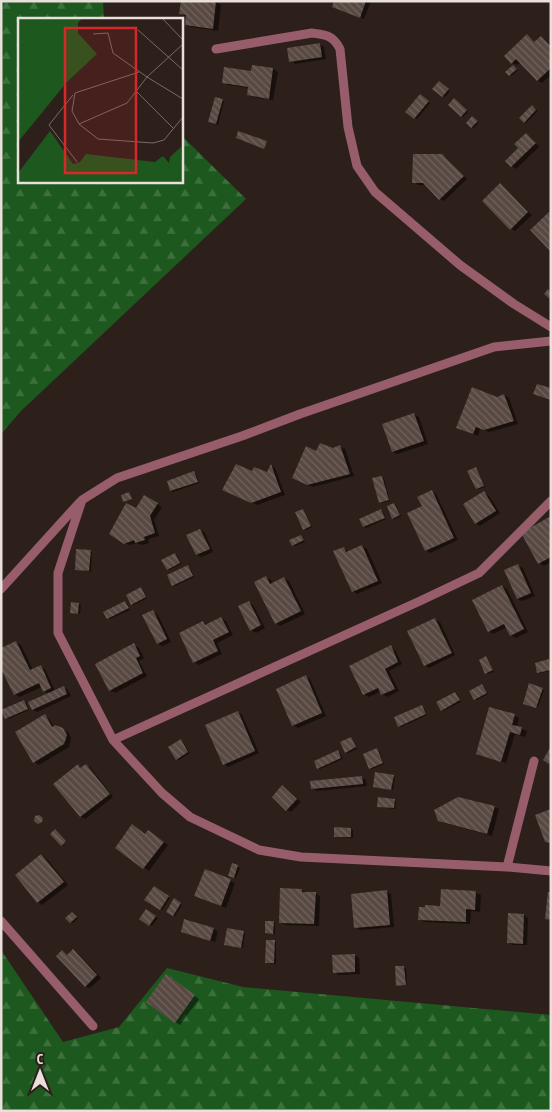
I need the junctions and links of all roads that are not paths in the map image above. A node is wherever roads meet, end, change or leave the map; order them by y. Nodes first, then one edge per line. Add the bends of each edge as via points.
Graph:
1 (216, 49) dead end
2 (551, 328) edge
3 (551, 341) edge
4 (82, 500) junction
5 (551, 500) edge
6 (1, 589) edge
7 (113, 740) junction
8 (534, 761) dead end
9 (507, 867) junction
10 (551, 871) edge
11 (1, 921) edge
12 (93, 1026) dead end

1 - 2 lane via 312,33 327,35 336,42 340,49 348,127 357,166 376,192 460,265
3 - 4 lane via 494,347 117,478
4 - 6 lane
4 - 7 lane via 58,573 58,633
5 - 7 lane via 479,573
7 - 9 lane via 162,793 190,817 259,850 301,858
8 - 9 lane
9 - 10 lane
11 - 12 lane

